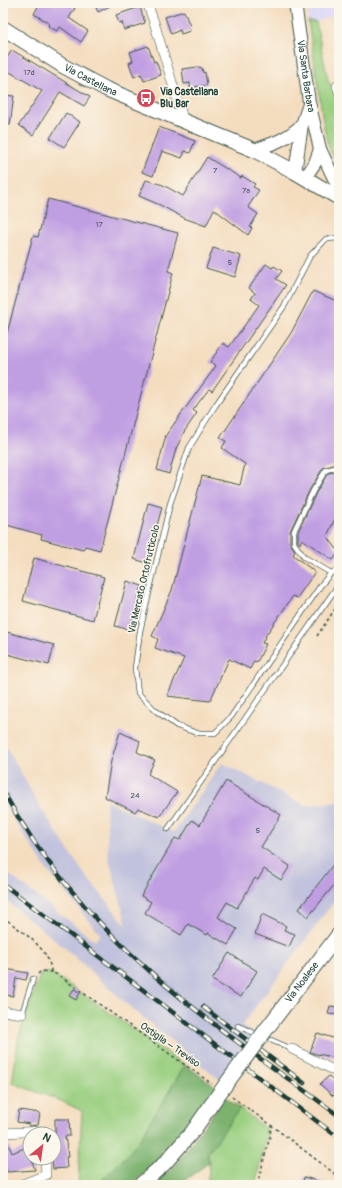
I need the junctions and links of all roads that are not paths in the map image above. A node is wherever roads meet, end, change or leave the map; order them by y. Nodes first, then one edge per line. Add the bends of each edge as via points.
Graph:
1 (147, 3) edge
2 (295, 3) edge
3 (3, 28) edge
4 (309, 102) junction
5 (184, 122) junction
6 (302, 125) junction
7 (320, 149) junction
8 (254, 150) junction
9 (300, 175) junction
10 (339, 189) edge
11 (339, 198) edge
12 (339, 238) edge
13 (339, 467) edge
14 (339, 569) edge
15 (331, 573) junction
16 (339, 584) edge
17 (168, 829) dead end
18 (339, 934) edge
19 (33, 979) road end
20 (3, 1011) edge
21 (22, 1014) joint
22 (238, 1026) dead end
23 (292, 1050) joint
24 (339, 1073) edge
25 (3, 1132) edge
26 (22, 1132) edge
27 (45, 1166) edge
28 (20, 1185) edge
29 (140, 1185) edge

1 - 5 street
2 - 4 street, Via Santa Barbara
3 - 5 main road, Via Castellana via 63,66 106,89
4 - 6 street, Via Santa Barbara
4 - 7 street, Via Santa Barbara
5 - 8 main road, Via Castellana
6 - 8 street via 277,143
6 - 9 street, Via Santa Barbara
7 - 9 street via 315,162
7 - 10 street, Via Santa Barbara
8 - 9 main road, Via Castellana
9 - 11 main road, Via Castellana
12 - 15 lane, Via Mercato Ortofrutticolo via 326,239 310,256 285,304 189,448 170,504 140,631 135,668 138,693 177,726 197,733 215,733 231,717
13 - 15 lane via 326,470 294,531 294,543 304,557
14 - 15 lane, Via Mercato Ortofrutticolo
16 - 17 lane
18 - 29 main road, Via Noalese, bridge via 188,1137 165,1163
19 - 21 lane
20 - 21 street
22 - 23 lane
23 - 24 street
25 - 26 street
27 - 28 street via 46,1175

